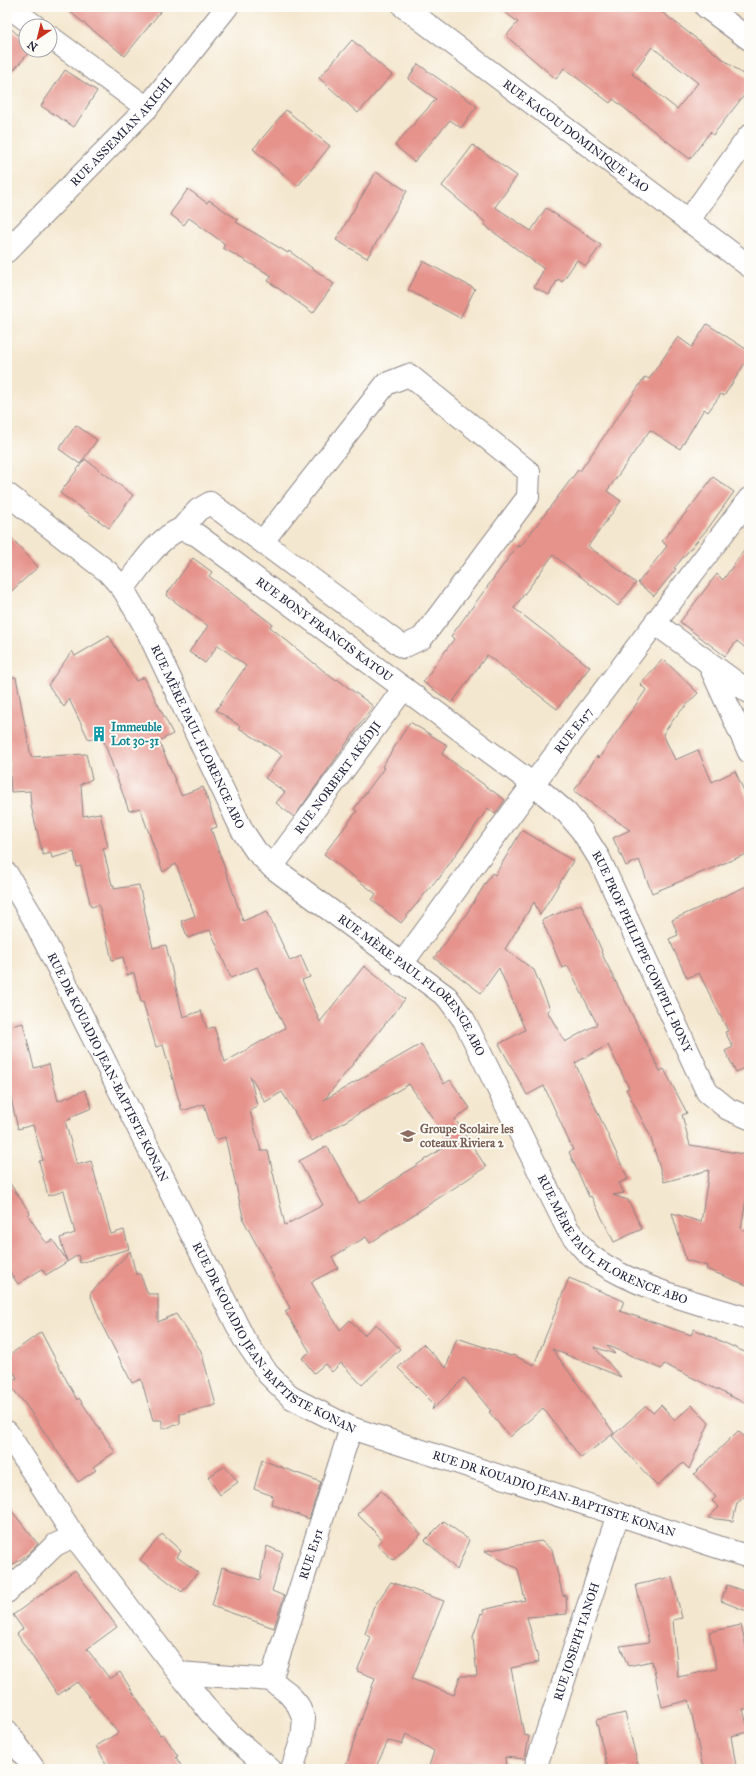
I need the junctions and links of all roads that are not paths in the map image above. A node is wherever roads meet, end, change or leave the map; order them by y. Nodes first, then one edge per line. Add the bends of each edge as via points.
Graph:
1 (9, 7) edge
2 (227, 7) edge
3 (404, 7) edge
4 (706, 7) edge
5 (24, 18) edge
6 (749, 39) edge
7 (58, 43) edge
8 (147, 108) junction
9 (749, 136) edge
10 (693, 212) junction
11 (7, 251) edge
12 (749, 266) edge
13 (7, 494) edge
14 (749, 499) edge
15 (181, 529) junction
16 (263, 541) junction
17 (123, 589) junction
18 (656, 624) junction
19 (708, 662) junction
20 (404, 688) junction
21 (749, 692) edge
22 (749, 752) edge
23 (533, 784) junction
24 (272, 867) junction
25 (7, 874) edge
26 (402, 965) junction
27 (749, 1118) edge
28 (749, 1319) edge
29 (351, 1428) junction
30 (7, 1432) edge
31 (618, 1514) junction
32 (74, 1536) junction
33 (749, 1557) edge
34 (7, 1592) edge
35 (179, 1674) junction
36 (271, 1680) junction
37 (7, 1732) edge
38 (265, 1764) edge
39 (34, 1769) edge
40 (292, 1769) edge
41 (535, 1769) edge

1 - 5 street
2 - 8 street, RUE ASSEMIAN AKICHI
3 - 10 street, RUE KACOU DOMINIQUE YAO
4 - 6 street
7 - 8 street
8 - 11 street, RUE ASSEMIAN AKICHI
9 - 10 street
10 - 12 street, RUE KACOU DOMINIQUE YAO
13 - 17 street via 108,572
14 - 18 street, RUE E157
15 - 16 street via 198,510 210,503
15 - 17 street via 170,533 162,541
15 - 20 street, RUE BONY FRANCIS KATOU via 197,535
16 - 16 street via 386,384 409,375 529,472 528,497 422,638 403,647
17 - 24 street, RUE MÈRE PAUL FLORENCE ABO via 147,630 242,830 256,851
18 - 19 street
18 - 23 street, RUE E157
19 - 21 street
19 - 22 street
20 - 23 street, RUE BONY FRANCIS KATOU
20 - 24 street, RUE NORBERT AKÉDJI
23 - 26 street, RUE E157
23 - 27 street, RUE PROF PHILIPPE COWPPLI-BONY via 567,813 599,858 707,1092 728,1109
24 - 26 street, RUE MÈRE PAUL FLORENCE ABO
25 - 29 street, RUE DR KOUADIO JEAN-BAPTISTE KONAN via 32,916 244,1338 268,1374 292,1398
26 - 28 street, RUE MÈRE PAUL FLORENCE ABO via 447,997 464,1020 566,1228 580,1246 598,1261 639,1283
29 - 31 street, RUE DR KOUADIO JEAN-BAPTISTE KONAN
29 - 36 street, RUE E151
30 - 32 street
31 - 33 street, RUE DR KOUADIO JEAN-BAPTISTE KONAN
31 - 41 street, RUE JOSEPH TANOH
32 - 34 street via 55,1545
32 - 35 street
35 - 36 street
35 - 38 street via 233,1737
36 - 40 street via 288,1693 304,1718 302,1738
37 - 39 street

